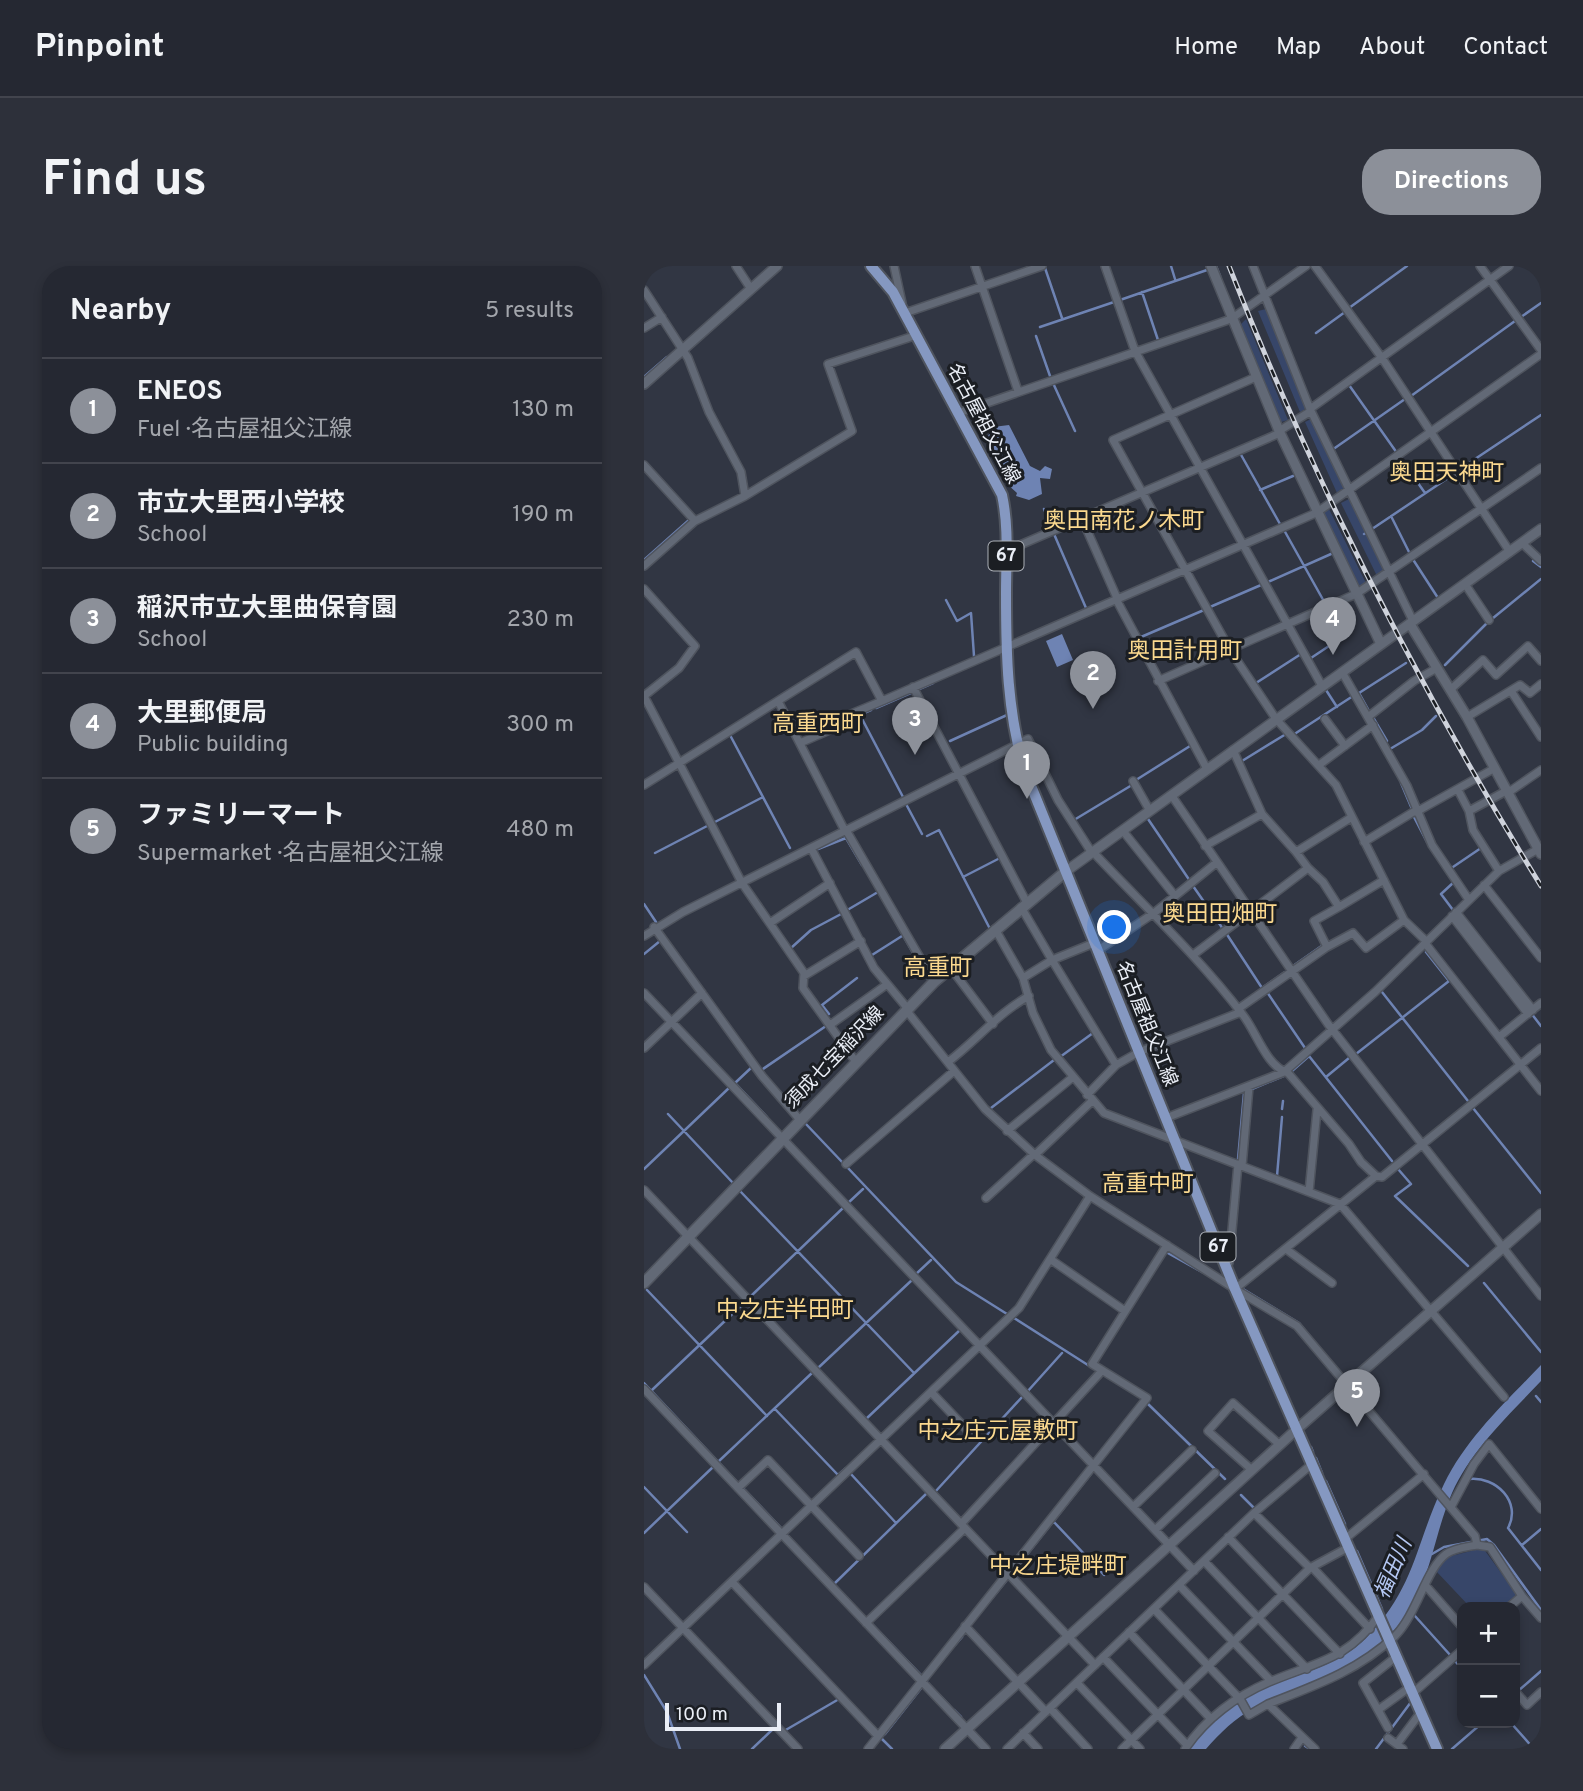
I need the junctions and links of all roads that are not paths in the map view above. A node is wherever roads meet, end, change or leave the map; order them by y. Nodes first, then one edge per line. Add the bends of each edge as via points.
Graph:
1 (736, 266) edge
2 (777, 266) edge
3 (871, 266) edge
4 (894, 266) edge
5 (975, 266) edge
6 (1042, 266) edge
7 (1105, 266) edge
8 (1211, 266) edge
9 (1253, 266) edge
10 (1306, 266) edge
11 (1315, 266) edge
12 (1480, 266) edge
13 (1509, 266) edge
14 (1490, 280) junction
15 (982, 286) junction
16 (751, 289) junction
17 (644, 290) edge
18 (1264, 296) junction
19 (904, 312) junction
20 (662, 317) junction
21 (1231, 319) junction
22 (644, 328) edge
23 (917, 335) junction
24 (683, 350) junction
25 (1135, 351) junction
26 (1541, 352) edge
27 (1382, 358) junction
28 (1256, 377) junction
29 (644, 384) edge
30 (1018, 391) junction
31 (1311, 410) junction
32 (958, 413) junction
33 (1170, 415) junction
34 (1279, 432) junction
35 (1431, 433) junction
36 (644, 465) edge
37 (1200, 468) junction
38 (1541, 468) edge
39 (1349, 491) junction
40 (1142, 492) junction
41 (745, 496) junction
42 (1483, 510) junction
43 (1316, 513) junction
44 (1082, 519) junction
45 (695, 521) junction
46 (1541, 529) edge
47 (1522, 543) junction
48 (1242, 544) junction
49 (1006, 551) junction
50 (1510, 552) junction
51 (1541, 561) edge
52 (644, 566) edge
53 (1184, 569) junction
54 (1390, 574) junction
55 (1465, 584) junction
56 (644, 589) edge
57 (1356, 594) junction
58 (1117, 598) junction
59 (1489, 620) dead end
60 (1412, 622) junction
61 (1287, 626) junction
62 (1381, 644) junction
63 (1006, 646) junction
64 (1230, 650) junction
65 (1541, 661) edge
66 (1437, 668) junction
67 (1342, 672) junction
68 (1158, 681) junction
69 (1541, 684) edge
70 (1322, 686) junction
71 (913, 687) junction
72 (1450, 690) junction
73 (1511, 691) junction
74 (644, 696) edge
75 (778, 701) junction
76 (882, 701) junction
77 (1368, 717) junction
78 (1467, 717) junction
79 (1276, 719) junction
80 (1325, 719) dead end
81 (1373, 725) junction
82 (1541, 737) edge
83 (800, 743) junction
84 (1017, 745) junction
85 (1345, 746) junction
86 (1233, 750) junction
87 (680, 762) junction
88 (1319, 765) junction
89 (1495, 768) junction
90 (1207, 769) junction
91 (1541, 770) edge
92 (959, 774) junction
93 (1133, 781) dead end
94 (644, 785) edge
95 (1458, 790) junction
96 (1508, 791) junction
97 (1172, 796) junction
98 (1150, 811) junction
99 (1469, 811) junction
100 (1416, 812) junction
101 (1262, 814) junction
102 (1352, 817) junction
103 (846, 830) junction
104 (1123, 831) junction
105 (1364, 842) junction
106 (1205, 846) junction
107 (811, 848) junction
108 (1540, 850) edge
109 (1093, 852) junction
110 (1296, 852) junction
111 (1216, 863) junction
112 (1308, 868) junction
113 (1499, 871) junction
114 (1065, 872) junction
115 (1384, 880) junction
116 (742, 883) junction
117 (831, 883) junction
118 (1484, 885) junction
119 (1175, 896) junction
120 (1469, 900) junction
121 (1024, 905) junction
122 (1339, 907) junction
123 (1154, 913) junction
124 (1251, 913) junction
125 (1454, 914) junction
126 (1404, 920) junction
127 (769, 923) junction
128 (654, 928) junction
129 (995, 928) junction
130 (644, 936) edge
131 (861, 941) junction
132 (1425, 942) junction
133 (1096, 947) junction
134 (1326, 947) junction
135 (1193, 955) junction
136 (1541, 958) edge
137 (1052, 960) junction
138 (950, 967) junction
139 (1291, 972) junction
140 (804, 976) junction
141 (1023, 978) junction
142 (934, 982) junction
143 (886, 985) junction
144 (644, 993) edge
145 (702, 993) junction
146 (1029, 996) junction
147 (1541, 1003) edge
148 (907, 1009) junction
149 (1240, 1010) junction
150 (1530, 1012) junction
151 (671, 1022) junction
152 (993, 1024) junction
153 (830, 1025) junction
154 (1333, 1030) junction
155 (1499, 1037) junction
156 (644, 1048) edge
157 (1541, 1048) edge
158 (1139, 1052) junction
159 (856, 1062) junction
160 (948, 1062) junction
161 (1116, 1065) junction
162 (1520, 1065) junction
163 (954, 1070) junction
164 (1284, 1072) junction
165 (1073, 1077) junction
166 (1249, 1087) junction
167 (1541, 1091) edge
168 (1090, 1098) junction
169 (1317, 1110) junction
170 (1166, 1118) junction
171 (800, 1120) junction
172 (1007, 1130) junction
173 (783, 1138) junction
174 (1175, 1141) junction
175 (1422, 1144) junction
176 (1034, 1154) junction
177 (846, 1164) dead end
178 (1240, 1165) junction
179 (1376, 1176) junction
180 (644, 1190) edge
181 (1309, 1192) junction
182 (1090, 1196) junction
183 (651, 1197) junction
184 (986, 1198) dead end
185 (644, 1204) edge
186 (1342, 1206) junction
187 (1541, 1214) edge
188 (689, 1236) junction
189 (1167, 1245) junction
190 (1286, 1249) junction
191 (1504, 1250) junction
192 (1050, 1259) junction
193 (1225, 1265) junction
194 (644, 1283) edge
195 (1332, 1283) dead end
196 (1235, 1289) junction
197 (1541, 1296) edge
198 (1125, 1311) junction
199 (1432, 1312) junction
200 (980, 1346) junction
201 (1099, 1374) dead end
202 (1348, 1385) junction
203 (644, 1389) edge
204 (931, 1392) junction
205 (1504, 1398) dead end
206 (1054, 1423) junction
207 (1297, 1429) junction
208 (971, 1434) dead end
209 (881, 1440) junction
210 (1280, 1444) junction
211 (1192, 1450) dead end
212 (1312, 1464) junction
213 (1093, 1465) junction
214 (1252, 1470) junction
215 (1215, 1473) dead end
216 (1424, 1474) junction
217 (738, 1488) junction
218 (811, 1506) junction
219 (1451, 1506) junction
220 (1133, 1507) junction
221 (1541, 1509) edge
222 (1254, 1513) junction
223 (963, 1526) junction
224 (1155, 1530) junction
225 (782, 1534) junction
226 (1228, 1537) junction
227 (1476, 1542) junction
228 (1347, 1543) junction
229 (1169, 1546) junction
230 (859, 1556) dead end
231 (1204, 1561) junction
232 (1311, 1568) junction
233 (1194, 1571) junction
234 (1007, 1573) junction
235 (732, 1581) junction
236 (1179, 1585) junction
237 (1426, 1586) junction
238 (644, 1587) edge
239 (1283, 1594) junction
240 (1522, 1596) junction
241 (1515, 1602) edge
242 (1154, 1609) junction
243 (1380, 1616) junction
244 (1259, 1618) junction
245 (1541, 1618) edge
246 (1457, 1621) edge
247 (866, 1623) junction
248 (965, 1626) junction
249 (683, 1628) junction
250 (1370, 1629) junction
251 (1129, 1632) junction
252 (1069, 1638) junction
253 (1390, 1638) junction
254 (1234, 1642) junction
255 (1340, 1654) junction
256 (1457, 1654) edge
257 (1103, 1657) junction
258 (1398, 1657) junction
259 (644, 1665) edge
260 (1095, 1665) junction
261 (1209, 1666) junction
262 (1307, 1669) junction
263 (921, 1681) junction
264 (1271, 1681) junction
265 (1019, 1683) junction
266 (1076, 1683) junction
267 (1184, 1690) junction
268 (1411, 1690) junction
269 (1541, 1692) edge
270 (1520, 1697) edge
271 (1239, 1698) junction
272 (1268, 1704) junction
273 (1048, 1710) junction
274 (1378, 1710) junction
275 (1421, 1712) junction
276 (1158, 1714) junction
277 (1211, 1719) junction
278 (1388, 1728) dead end
279 (967, 1729) junction
280 (1023, 1734) junction
281 (878, 1736) junction
282 (1388, 1738) dead end
283 (1301, 1739) junction
284 (1131, 1740) junction
285 (1186, 1747) edge
286 (1400, 1747) edge
287 (798, 1749) edge
288 (868, 1749) edge
289 (945, 1749) edge
290 (986, 1749) edge
291 (1007, 1749) edge
292 (1038, 1749) edge
293 (1088, 1749) edge
294 (1122, 1749) edge
295 (1140, 1749) edge
296 (1294, 1749) edge
297 (1314, 1749) edge
298 (1437, 1749) edge

1 - 16 street
2 - 16 street
3 - 19 main road, 名古屋祖父江線 / 67
4 - 19 street
5 - 15 street
6 - 15 street
7 - 25 street
8 - 21 street
9 - 18 street
10 - 18 street
11 - 27 street
12 - 14 street
13 - 14 street
14 - 26 street
14 - 27 street
15 - 19 street
15 - 30 street
16 - 24 street
17 - 20 street
18 - 21 street
18 - 31 street
19 - 23 main road, 名古屋祖父江線 / 67
20 - 22 street
20 - 24 street
21 - 25 street
21 - 28 street
23 - 32 main road, 名古屋祖父江線 / 67
23 - 41 street via 828,364 852,431
24 - 29 street
24 - 41 street via 741,472
25 - 30 street
25 - 33 street
26 - 35 street
27 - 31 street
27 - 35 street
28 - 33 street
28 - 34 street
30 - 32 street
31 - 34 street
31 - 39 street
32 - 49 main road, 名古屋祖父江線 / 67 via 1002,495
33 - 37 street
33 - 40 street via 1113,440
34 - 37 street
34 - 43 street
35 - 39 street
35 - 42 street
36 - 45 street
37 - 40 street
37 - 48 street
38 - 42 street
39 - 43 street
39 - 54 street
40 - 44 street
40 - 53 street
41 - 45 street
42 - 50 street
42 - 54 street
43 - 48 street
43 - 57 street
44 - 49 street
44 - 58 street
45 - 52 street
46 - 47 street
47 - 50 street
47 - 51 street
48 - 53 street
48 - 61 street
49 - 63 main road, 名古屋祖父江線 / 67
50 - 55 street
53 - 58 street
53 - 64 street
54 - 57 street
54 - 60 street
55 - 59 street
55 - 60 street
56 - 74 street via 695,646 679,668
57 - 61 street
57 - 62 street
58 - 63 street
58 - 68 street
60 - 62 street
60 - 66 street
61 - 64 street
61 - 70 street
62 - 67 street
63 - 71 street
63 - 84 main road, 名古屋祖父江線 / 67
64 - 68 street
64 - 79 street
65 - 72 street via 1528,646 1496,675 1483,660
66 - 72 street
66 - 77 street
67 - 70 street
67 - 77 street
68 - 90 street
69 - 73 street via 1530,693 1520,685
70 - 79 street
71 - 76 street
71 - 92 street
72 - 78 street
73 - 78 street
73 - 82 street
74 - 87 street
75 - 76 street via 856,652
75 - 83 street
75 - 87 street
76 - 83 street via 839,719 841,724
77 - 81 street
78 - 89 street
79 - 86 street
79 - 88 street
80 - 85 street
81 - 85 street
81 - 100 street
83 - 103 street
84 - 92 street
84 - 109 street via 1028,739 1064,811
84 - 114 main road, 名古屋祖父江線 / 67
85 - 88 street
86 - 90 street
86 - 101 street
87 - 94 street
87 - 116 street
88 - 102 street via 1336,785
89 - 95 street
89 - 96 street
90 - 97 street
91 - 96 street
92 - 103 street
92 - 121 street
93 - 98 street
95 - 99 street
95 - 100 street
96 - 99 street
96 - 108 street
97 - 98 street
97 - 106 street
98 - 104 street
99 - 113 street via 1473,830
100 - 105 street
100 - 120 street
101 - 106 street
101 - 110 street
102 - 105 street
102 - 110 street
103 - 107 street
103 - 142 street
104 - 109 street
104 - 119 street
105 - 115 street
106 - 111 street
107 - 116 street
107 - 117 street
108 - 113 street
109 - 114 street
109 - 123 street
110 - 112 street
111 - 119 street
111 - 124 street
112 - 122 street
112 - 124 street
113 - 118 street
114 - 121 main road, 須成七宝稲沢線
114 - 133 main road, 名古屋祖父江線 / 67
115 - 122 street
115 - 126 street
116 - 127 street
116 - 128 street
117 - 127 street
117 - 131 street
118 - 120 street
118 - 136 street
119 - 123 street
120 - 125 street
121 - 129 main road, 須成七宝稲沢線
121 - 137 street
122 - 134 street via 1314,921
123 - 133 street
123 - 135 street
124 - 135 street
124 - 139 street
125 - 132 street
125 - 150 street
126 - 132 street
126 - 134 street via 1366,948 1353,933
127 - 140 street
128 - 130 street
128 - 145 street
129 - 138 main road, 須成七宝稲沢線
129 - 141 street
131 - 140 street
131 - 143 street
132 - 154 street
132 - 155 street
133 - 137 street
133 - 158 main road, 名古屋祖父江線 / 67
134 - 139 street
135 - 149 street
137 - 141 street
137 - 161 street
138 - 142 main road, 須成七宝稲沢線
138 - 152 street
139 - 149 street
139 - 154 street
140 - 153 street via 803,988
141 - 146 street
142 - 148 main road, 須成七宝稲沢線
143 - 148 street
143 - 153 street
144 - 151 street
145 - 151 street
145 - 171 street
146 - 152 street
146 - 165 street via 1051,1050
147 - 150 street
148 - 159 main road, 須成七宝稲沢線
148 - 160 street
149 - 158 street
149 - 164 street via 1268,1056
150 - 155 street
151 - 156 street
151 - 173 street
152 - 160 street
153 - 159 street
154 - 164 street
154 - 175 street
155 - 162 street
157 - 162 street
158 - 161 street
158 - 170 main road, 名古屋祖父江線 / 67
159 - 171 main road, 須成七宝稲沢線
160 - 163 street
161 - 168 street
162 - 167 street
162 - 175 street
163 - 172 street
163 - 177 street
164 - 166 street
164 - 169 street
165 - 168 street
165 - 172 street
166 - 170 street
166 - 178 street
168 - 174 street via 1104,1113
168 - 176 street
169 - 179 street
169 - 181 street
170 - 174 main road, 名古屋祖父江線 / 67
171 - 173 main road, 須成七宝稲沢線
172 - 176 street
173 - 188 main road, 須成七宝稲沢線
173 - 200 street
174 - 178 street
174 - 193 main road, 名古屋祖父江線 / 67
175 - 179 street via 1382,1177
175 - 191 street
176 - 182 street
176 - 184 street
178 - 181 street
178 - 193 street via 1229,1263
179 - 186 street
180 - 183 street
181 - 186 street
182 - 189 street
182 - 192 street
183 - 185 street
183 - 188 street
186 - 190 street
186 - 199 street
187 - 191 street
188 - 194 main road, 須成七宝稲沢線
188 - 209 street
189 - 196 street
189 - 198 street
190 - 195 street
190 - 196 street
191 - 197 street
191 - 199 street
192 - 198 street
192 - 200 street via 1019,1308
193 - 196 main road, 名古屋祖父江線 / 67
196 - 202 street via 1297,1326
196 - 207 main road, 名古屋祖父江線 / 67
198 - 213 street via 1092,1364 1147,1398
199 - 202 street
199 - 205 street
200 - 204 street
200 - 206 street
201 - 206 street
202 - 207 street
202 - 216 street
203 - 217 street
204 - 208 street
204 - 209 street
206 - 213 street
206 - 223 street
207 - 210 street
207 - 212 main road, 名古屋祖父江線 / 67
209 - 218 street
209 - 223 street
210 - 214 street
210 - 214 street via 1233,1403 1208,1431
211 - 220 street
212 - 222 street
212 - 228 main road, 名古屋祖父江線 / 67
213 - 220 street
213 - 234 street
214 - 229 street
215 - 224 street
216 - 219 street
216 - 228 street
217 - 218 street via 768,1460
217 - 225 street
218 - 225 street
218 - 230 street
219 - 221 street via 1489,1444
219 - 227 street
220 - 224 street
222 - 226 street
222 - 232 street
223 - 234 street
223 - 247 street
224 - 229 street
225 - 235 street
225 - 247 street
226 - 231 street
226 - 239 street
227 - 237 street via 1447,1553
227 - 240 street via 1490,1547
228 - 232 street
228 - 243 main road, 名古屋祖父江線 / 67
229 - 233 street
229 - 252 street
231 - 233 street
231 - 244 street
232 - 239 street
232 - 250 street
233 - 236 street
234 - 248 street
234 - 252 street
235 - 249 street
235 - 281 street
236 - 242 street
236 - 254 street
237 - 246 street
237 - 253 street via 1416,1608
238 - 249 street
239 - 244 street
239 - 255 street
240 - 241 street
240 - 245 street
242 - 251 street
242 - 261 street
243 - 250 street
243 - 253 main road, 名古屋祖父江線 / 67
244 - 254 street
244 - 262 street
247 - 263 street
248 - 263 street
248 - 265 street
249 - 259 street
249 - 287 street
250 - 255 street
251 - 257 street
251 - 267 street
252 - 260 street
252 - 265 street
253 - 258 main road, 名古屋祖父江線 / 67
253 - 272 street via 1353,1669
254 - 261 street
254 - 264 street
255 - 262 street
256 - 268 street
257 - 260 street
257 - 276 street
258 - 268 main road, 名古屋祖父江線 / 67
258 - 274 street via 1363,1683
260 - 266 street
261 - 267 street
261 - 271 street
262 - 264 street
263 - 279 street
263 - 281 street
264 - 271 street
265 - 273 street
265 - 279 street
266 - 273 street
266 - 284 street
267 - 276 street
267 - 277 street
268 - 274 street
268 - 275 main road, 名古屋祖父江線 / 67
269 - 270 street via 1527,1705
271 - 272 street via 1248,1713
271 - 277 street
272 - 283 street
273 - 280 street
273 - 293 street
274 - 278 street
275 - 286 street
275 - 298 main road, 名古屋祖父江線 / 67
276 - 284 street
276 - 285 street
277 - 285 street
279 - 289 street
279 - 290 street
280 - 291 street
280 - 292 street
281 - 288 street
282 - 286 street
283 - 296 street
283 - 297 street
284 - 294 street
284 - 295 street

